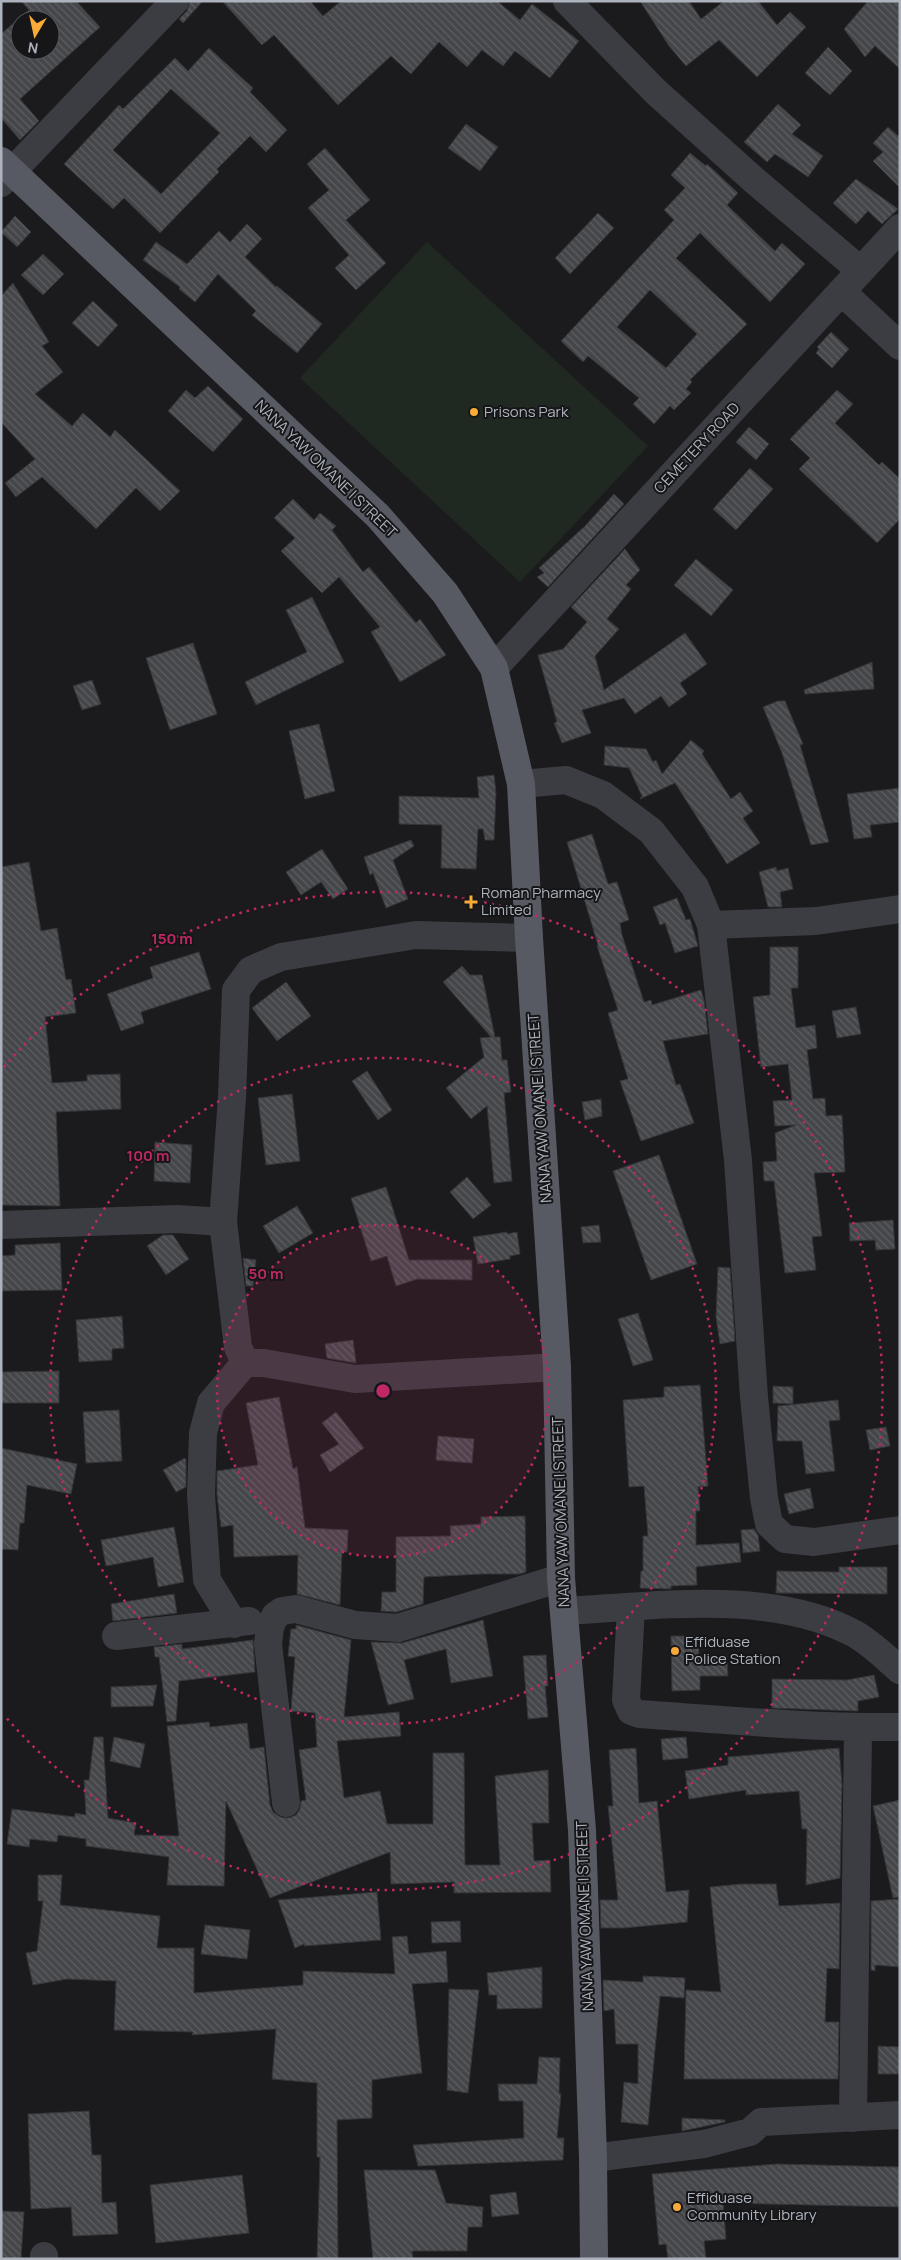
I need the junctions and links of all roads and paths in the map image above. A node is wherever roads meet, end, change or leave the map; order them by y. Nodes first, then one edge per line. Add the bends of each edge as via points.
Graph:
1 (175, 1) edge
2 (567, 1) edge
3 (5, 172) edge
4 (900, 228) edge
5 (860, 270) junction
6 (842, 292) junction
7 (900, 346) edge
8 (494, 668) junction
9 (521, 784) junction
10 (900, 909) edge
11 (711, 925) junction
12 (529, 938) junction
13 (223, 1222) junction
14 (1, 1225) edge
15 (245, 1363) junction
16 (557, 1367) junction
17 (900, 1530) edge
18 (561, 1578) junction
19 (631, 1607) junction
20 (564, 1611) junction
21 (275, 1616) junction
22 (234, 1624) junction
23 (116, 1636) dead end
24 (900, 1670) edge
25 (858, 1728) junction
26 (900, 1728) edge
27 (286, 1803) dead end
28 (900, 2111) edge
29 (899, 2115) edge
30 (853, 2118) junction
31 (593, 2158) junction
32 (594, 2259) edge

1 - 3 street
2 - 5 street via 656,92
3 - 8 main road, NANA YAW OMANE I STREET via 378,516 445,593
4 - 5 street, CEMETERY ROAD
5 - 6 street, CEMETERY ROAD
6 - 7 street
6 - 8 street, CEMETERY ROAD
8 - 9 main road, NANA YAW OMANE I STREET
9 - 11 street via 566,780 603,795 651,831 695,887
9 - 12 main road, NANA YAW OMANE I STREET
10 - 11 street via 816,921
11 - 17 street via 736,1142 754,1398 769,1524 785,1539 814,1542
12 - 13 street via 416,935 281,957 251,970 236,990
12 - 16 main road, NANA YAW OMANE I STREET
13 - 14 street via 178,1219
13 - 15 street via 238,1347
15 - 16 street via 264,1363 355,1379
15 - 22 street via 211,1403 203,1433 201,1495 207,1580
16 - 18 main road, NANA YAW OMANE I STREET
18 - 20 main road, NANA YAW OMANE I STREET
18 - 21 street via 398,1628 355,1625 296,1609 282,1611
19 - 20 street
19 - 24 street via 742,1603 786,1610 857,1635
19 - 25 street via 626,1700 631,1711
20 - 31 main road, NANA YAW OMANE I STREET via 582,1830
21 - 22 street
21 - 27 street via 268,1644
22 - 23 street
25 - 26 street
25 - 30 street
28 - 29 street
29 - 30 street
30 - 31 street via 761,2122 750,2132 704,2144
31 - 32 main road, NANA YAW OMANE I STREET

